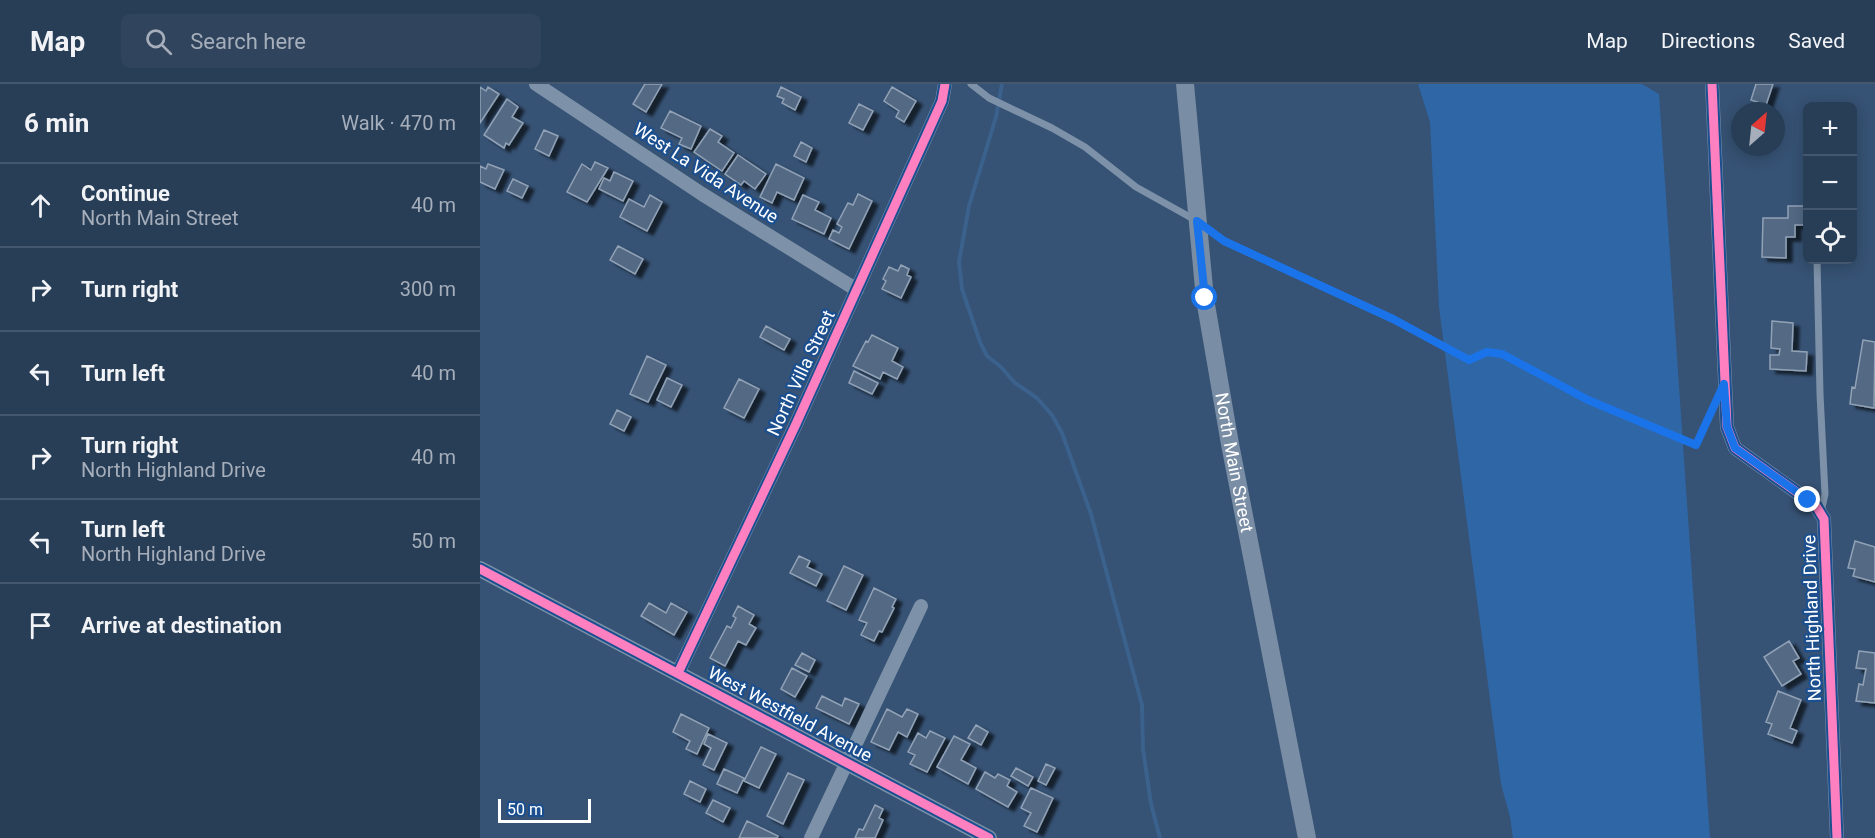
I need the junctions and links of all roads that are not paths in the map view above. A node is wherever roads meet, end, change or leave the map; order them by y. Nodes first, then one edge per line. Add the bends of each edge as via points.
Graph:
1 (536, 84) edge
2 (945, 84) edge
3 (971, 84) edge
4 (1185, 84) edge
5 (1712, 84) edge
6 (1197, 221) junction
7 (1817, 264) edge
8 (857, 290) junction
9 (1724, 384) junction
10 (1821, 512) junction
11 (480, 569) edge
12 (921, 606) dead end
13 (678, 673) junction
14 (847, 763) junction
15 (811, 838) edge
16 (989, 838) edge
17 (1307, 838) edge
18 (1837, 838) edge

1 - 8 street, West La Vida Avenue
2 - 8 street, North Villa Street via 942,101
3 - 6 lane via 989,98 1085,147 1136,188
4 - 6 main road, North Main Street
5 - 9 street, North Highland Drive
6 - 9 lane via 1224,241 1393,319 1469,360 1487,352 1502,354 1588,400 1696,445
6 - 17 main road, North Main Street via 1205,298 1230,444
7 - 10 lane via 1825,494
8 - 13 street, North Villa Street
9 - 10 street, North Highland Drive via 1727,427 1735,448
10 - 18 street, North Highland Drive via 1826,525
11 - 13 street, West Westfield Avenue
12 - 14 street
13 - 14 street, West Westfield Avenue
14 - 15 street
14 - 16 street, West Westfield Avenue

